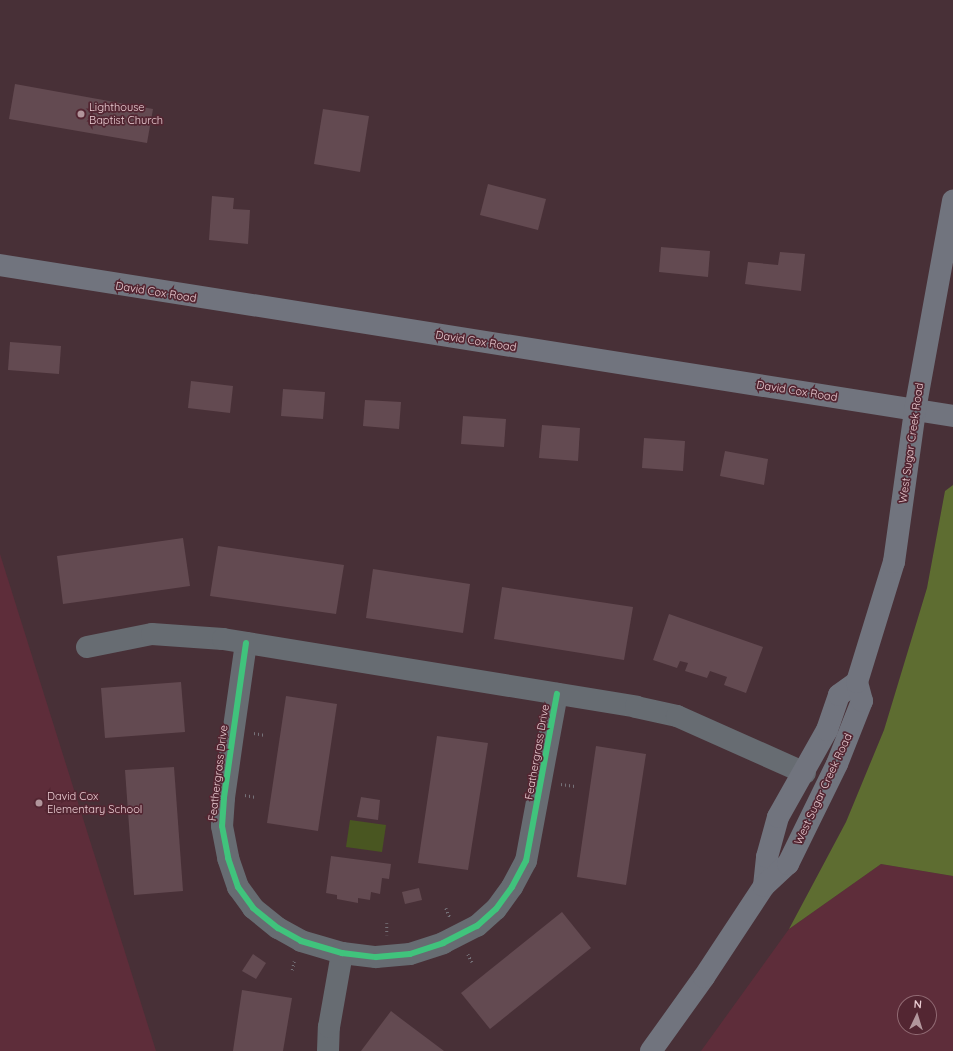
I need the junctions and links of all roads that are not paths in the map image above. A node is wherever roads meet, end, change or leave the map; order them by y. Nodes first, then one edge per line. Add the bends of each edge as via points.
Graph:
1 (953, 200) edge
2 (0, 265) edge
3 (915, 410) junction
4 (953, 416) edge
5 (246, 643) junction
6 (87, 647) dead end
7 (857, 682) junction
8 (557, 694) junction
9 (805, 773) junction
10 (764, 886) junction
11 (342, 953) junction
12 (328, 1051) edge
13 (651, 1051) edge

1 - 3 main road, West Sugar Creek Road
2 - 3 main road, David Cox Road
3 - 4 main road, David Cox Road
3 - 7 main road, West Sugar Creek Road via 894,562
5 - 6 street, Feathergrass Drive via 152,634
5 - 8 street, Feathergrass Drive
5 - 11 street, Feathergrass Drive via 224,798 222,826 228,858 238,887 253,908 278,928 301,941
7 - 9 main road, West Sugar Creek Road via 839,695 827,730
7 - 10 main road, West Sugar Creek Road via 862,701 837,764 788,864
8 - 9 street, Feathergrass Drive via 677,716
8 - 11 street, Feathergrass Drive via 526,861 496,909 478,926 442,943 410,954 376,958
9 - 10 main road, West Sugar Creek Road via 778,816 767,857
10 - 13 main road, West Sugar Creek Road
11 - 12 street via 329,1027

